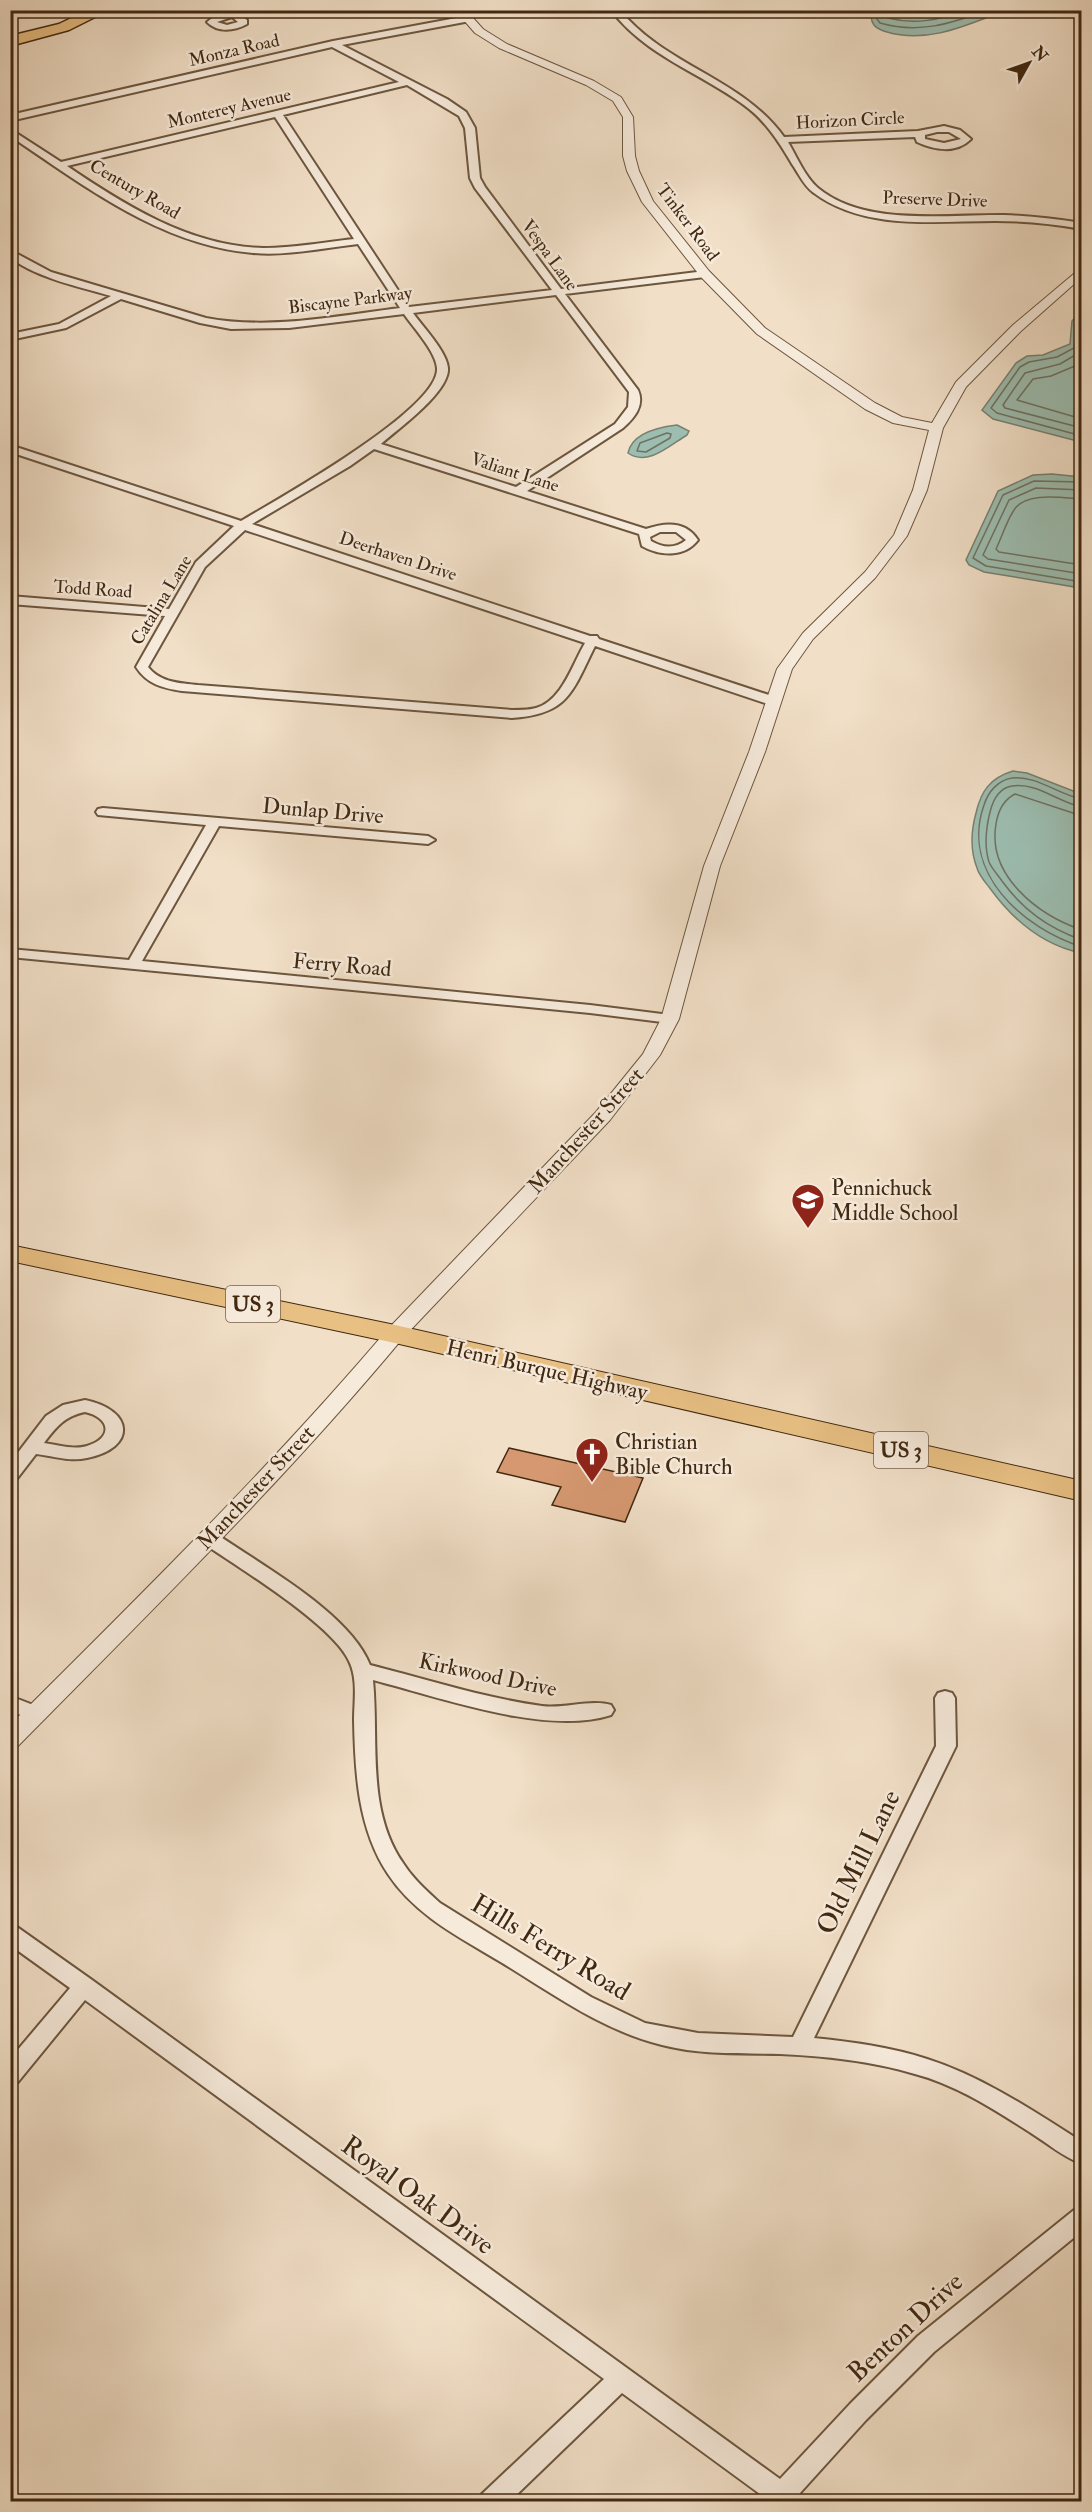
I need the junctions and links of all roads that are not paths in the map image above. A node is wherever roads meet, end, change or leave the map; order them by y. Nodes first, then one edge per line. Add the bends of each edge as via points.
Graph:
1 (81, 10) edge
2 (102, 10) edge
3 (249, 10) edge
4 (615, 10) edge
5 (234, 14) dead end
6 (463, 15) edge
7 (10, 34) edge
8 (10, 41) edge
9 (333, 44) junction
10 (405, 83) junction
11 (277, 113) junction
12 (10, 118) edge
13 (10, 132) edge
14 (920, 134) dead end
15 (781, 140) junction
16 (61, 165) junction
17 (1082, 226) edge
18 (360, 241) junction
19 (10, 253) edge
20 (1082, 270) edge
21 (705, 274) junction
22 (557, 292) junction
23 (120, 296) junction
24 (406, 310) junction
25 (10, 337) edge
26 (936, 428) junction
27 (373, 445) junction
28 (10, 447) edge
29 (518, 491) junction
30 (244, 524) junction
31 (647, 533) dead end
32 (10, 600) edge
33 (173, 613) junction
34 (593, 639) junction
35 (773, 700) junction
36 (103, 812) dead end
37 (214, 822) junction
38 (428, 840) dead end
39 (10, 953) edge
40 (132, 965) junction
41 (669, 1019) junction
42 (10, 1253) edge
43 (395, 1334) junction
44 (32, 1447) dead end
45 (10, 1476) edge
46 (1082, 1491) edge
47 (209, 1538) junction
48 (363, 1670) junction
49 (945, 1698) dead end
50 (10, 1703) edge
51 (604, 1710) dead end
52 (34, 1713) junction
53 (10, 1740) edge
54 (10, 1934) edge
55 (84, 1986) junction
56 (799, 2046) junction
57 (10, 2074) edge
58 (1082, 2154) edge
59 (1082, 2217) edge
60 (621, 2378) junction
61 (787, 2498) edge
62 (491, 2502) edge

1 - 7 highway
2 - 8 highway via 64,27
3 - 5 street
4 - 15 street, Preserve Drive via 644,40 754,107
6 - 9 street, Monza Road
6 - 21 street, Tinker Road via 503,46 590,83 617,99 628,117 629,156 639,187
9 - 10 street, Vespa Lane
9 - 12 street, Monza Road
10 - 11 street, Monterey Avenue
10 - 22 street, Vespa Lane via 463,114 470,128 475,178 480,188
11 - 16 street, Monterey Avenue
11 - 18 street, Catalina Lane
13 - 16 street, Century Road
14 - 15 street, Horizon Circle
15 - 17 street, Preserve Drive via 812,187 854,209 903,218 1011,218
16 - 18 street, Century Road via 153,222 201,240 251,250
18 - 24 street, Catalina Lane
19 - 23 street, Biscayne Parkway via 47,274
20 - 26 street, Manchester Street via 961,385
21 - 22 street, Biscayne Parkway
21 - 26 street, Tinker Road via 761,331 870,406 898,420
22 - 24 street, Biscayne Parkway
22 - 29 street, Vespa Lane via 630,386 635,406 620,426
23 - 24 street, Biscayne Parkway via 231,326 289,325
23 - 25 street via 62,326
24 - 27 street, Catalina Lane via 439,356 443,369 440,382
26 - 35 street, Manchester Street via 918,498 900,536 870,575 799,647
27 - 29 street, Valiant Lane
27 - 30 street, Catalina Lane
28 - 30 street, Deerhaven Drive
29 - 31 street, Valiant Lane
30 - 33 street, Catalina Lane via 200,565
30 - 34 street, Deerhaven Drive
32 - 33 street, Todd Road
33 - 34 street, Catalina Lane via 142,667 148,676 161,683 512,714 547,708 558,700
34 - 35 street, Deerhaven Drive
35 - 41 street, Manchester Street via 712,866
36 - 37 street, Dunlap Drive
37 - 38 street, Dunlap Drive
37 - 40 street
39 - 40 street, Ferry Road
40 - 41 street, Ferry Road
41 - 43 street, Manchester Street via 651,1055 603,1116
42 - 43 main road, Henri Burque Highway / US 3
43 - 46 main road, Henri Burque Highway / US 3
43 - 47 street, Manchester Street
44 - 45 street
47 - 48 street, Hills Ferry Road via 324,1621 354,1651
47 - 52 street, Manchester Street
48 - 51 street, Kirkwood Drive via 543,1714
48 - 56 street, Hills Ferry Road via 375,1832 397,1875 428,1905 581,2002 635,2028 665,2037 728,2045
49 - 56 street, Old Mill Lane via 946,1746
50 - 52 street
52 - 53 street, Manchester Street
54 - 55 street, Royal Oak Drive
55 - 57 street
55 - 60 street, Royal Oak Drive
56 - 58 street, Hills Ferry Road via 929,2068 987,2096
59 - 61 street, Benton Drive via 926,2344 858,2412
60 - 61 street, Royal Oak Drive
60 - 62 street

